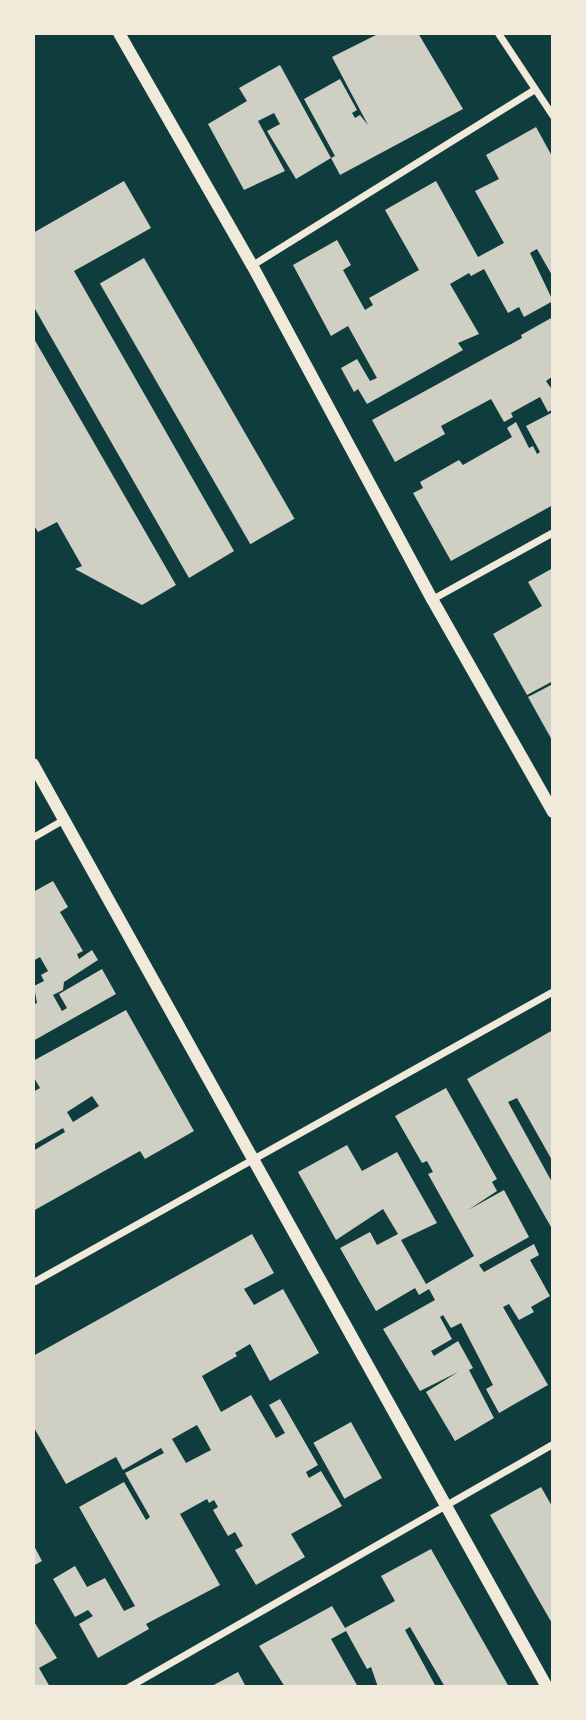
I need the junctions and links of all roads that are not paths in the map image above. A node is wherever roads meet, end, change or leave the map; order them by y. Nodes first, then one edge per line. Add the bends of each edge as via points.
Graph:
1 (119, 33) edge
2 (498, 33) edge
3 (535, 89) junction
4 (553, 116) edge
5 (251, 265) junction
6 (553, 532) edge
7 (432, 599) junction
8 (33, 764) edge
9 (553, 813) edge
10 (64, 819) junction
11 (33, 836) edge
12 (553, 991) edge
13 (254, 1157) junction
14 (33, 1282) edge
15 (553, 1444) edge
16 (445, 1505) junction
17 (137, 1684) edge
18 (128, 1687) edge
19 (547, 1687) edge

1 - 5 street
2 - 3 street
3 - 4 street
3 - 5 street
5 - 7 street
6 - 7 street
7 - 9 street
8 - 10 street
10 - 11 street
10 - 13 street
12 - 13 street
13 - 14 street
13 - 16 street
15 - 16 street
16 - 17 street
16 - 19 street
17 - 18 street

